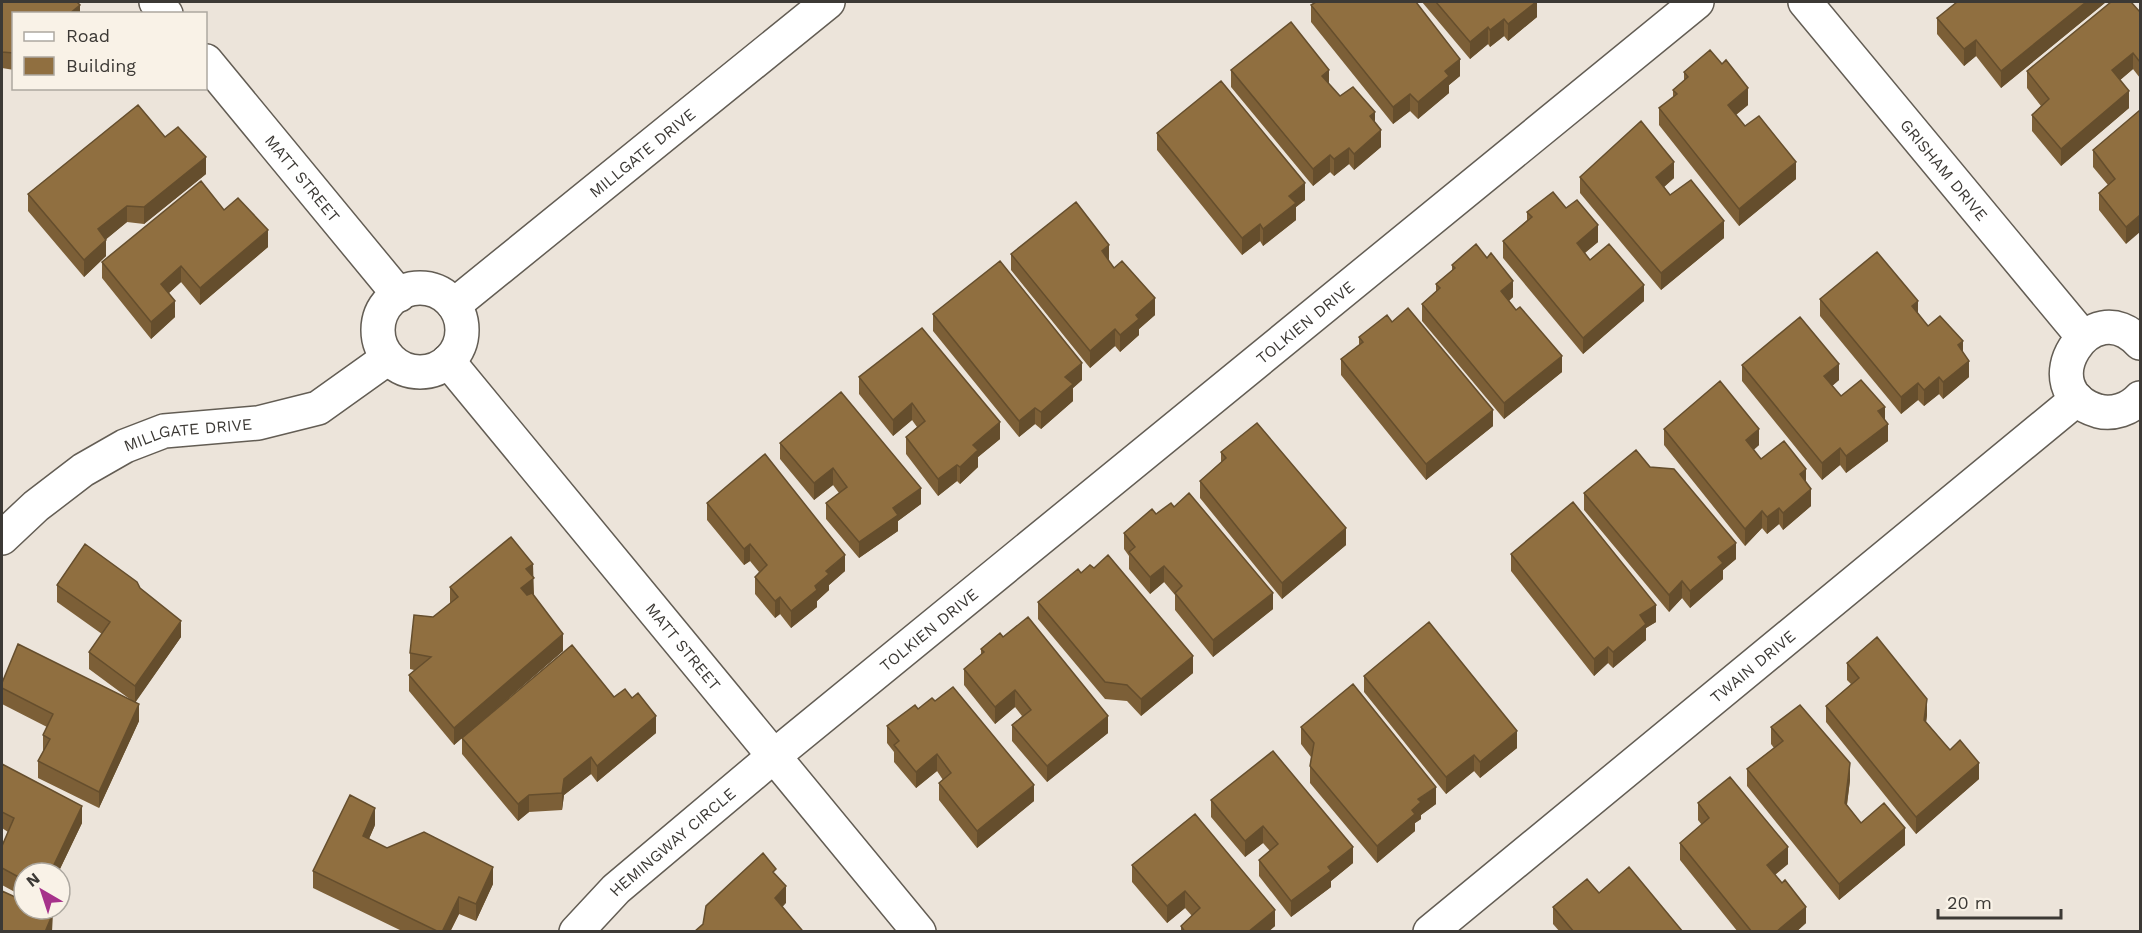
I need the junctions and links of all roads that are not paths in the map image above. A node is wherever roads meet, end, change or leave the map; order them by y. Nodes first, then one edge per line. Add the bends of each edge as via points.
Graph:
1 (828, 2) edge
2 (1697, 2) edge
3 (1805, 2) edge
4 (207, 62) edge
5 (399, 296) junction
6 (454, 305) junction
7 (2083, 337) junction
8 (2140, 343) edge
9 (388, 358) junction
10 (448, 361) junction
11 (2077, 399) junction
12 (2139, 403) edge
13 (2, 538) edge
14 (774, 756) junction
15 (576, 932) edge
16 (919, 932) edge
17 (1430, 932) edge

1 - 6 street, MILLGATE DRIVE
2 - 14 street, TOLKIEN DRIVE
3 - 7 street, GRISHAM DRIVE
4 - 5 street, MATT STREET
5 - 6 street via 421,289 445,296
5 - 9 street via 384,309 379,323 379,337
6 - 10 street via 462,330 460,343
7 - 8 street via 2109,327 2123,330
7 - 11 street via 2073,346 2067,367 2069,387
9 - 10 street via 420,372 434,370
9 - 13 street, MILLGATE DRIVE via 318,408 258,423 164,431 125,446 83,470
10 - 14 street, MATT STREET
11 - 12 street via 2102,412 2115,412
11 - 17 street, TWAIN DRIVE
14 - 15 street, HEMINGWAY CIRCLE via 616,889
14 - 16 street, MATT STREET

